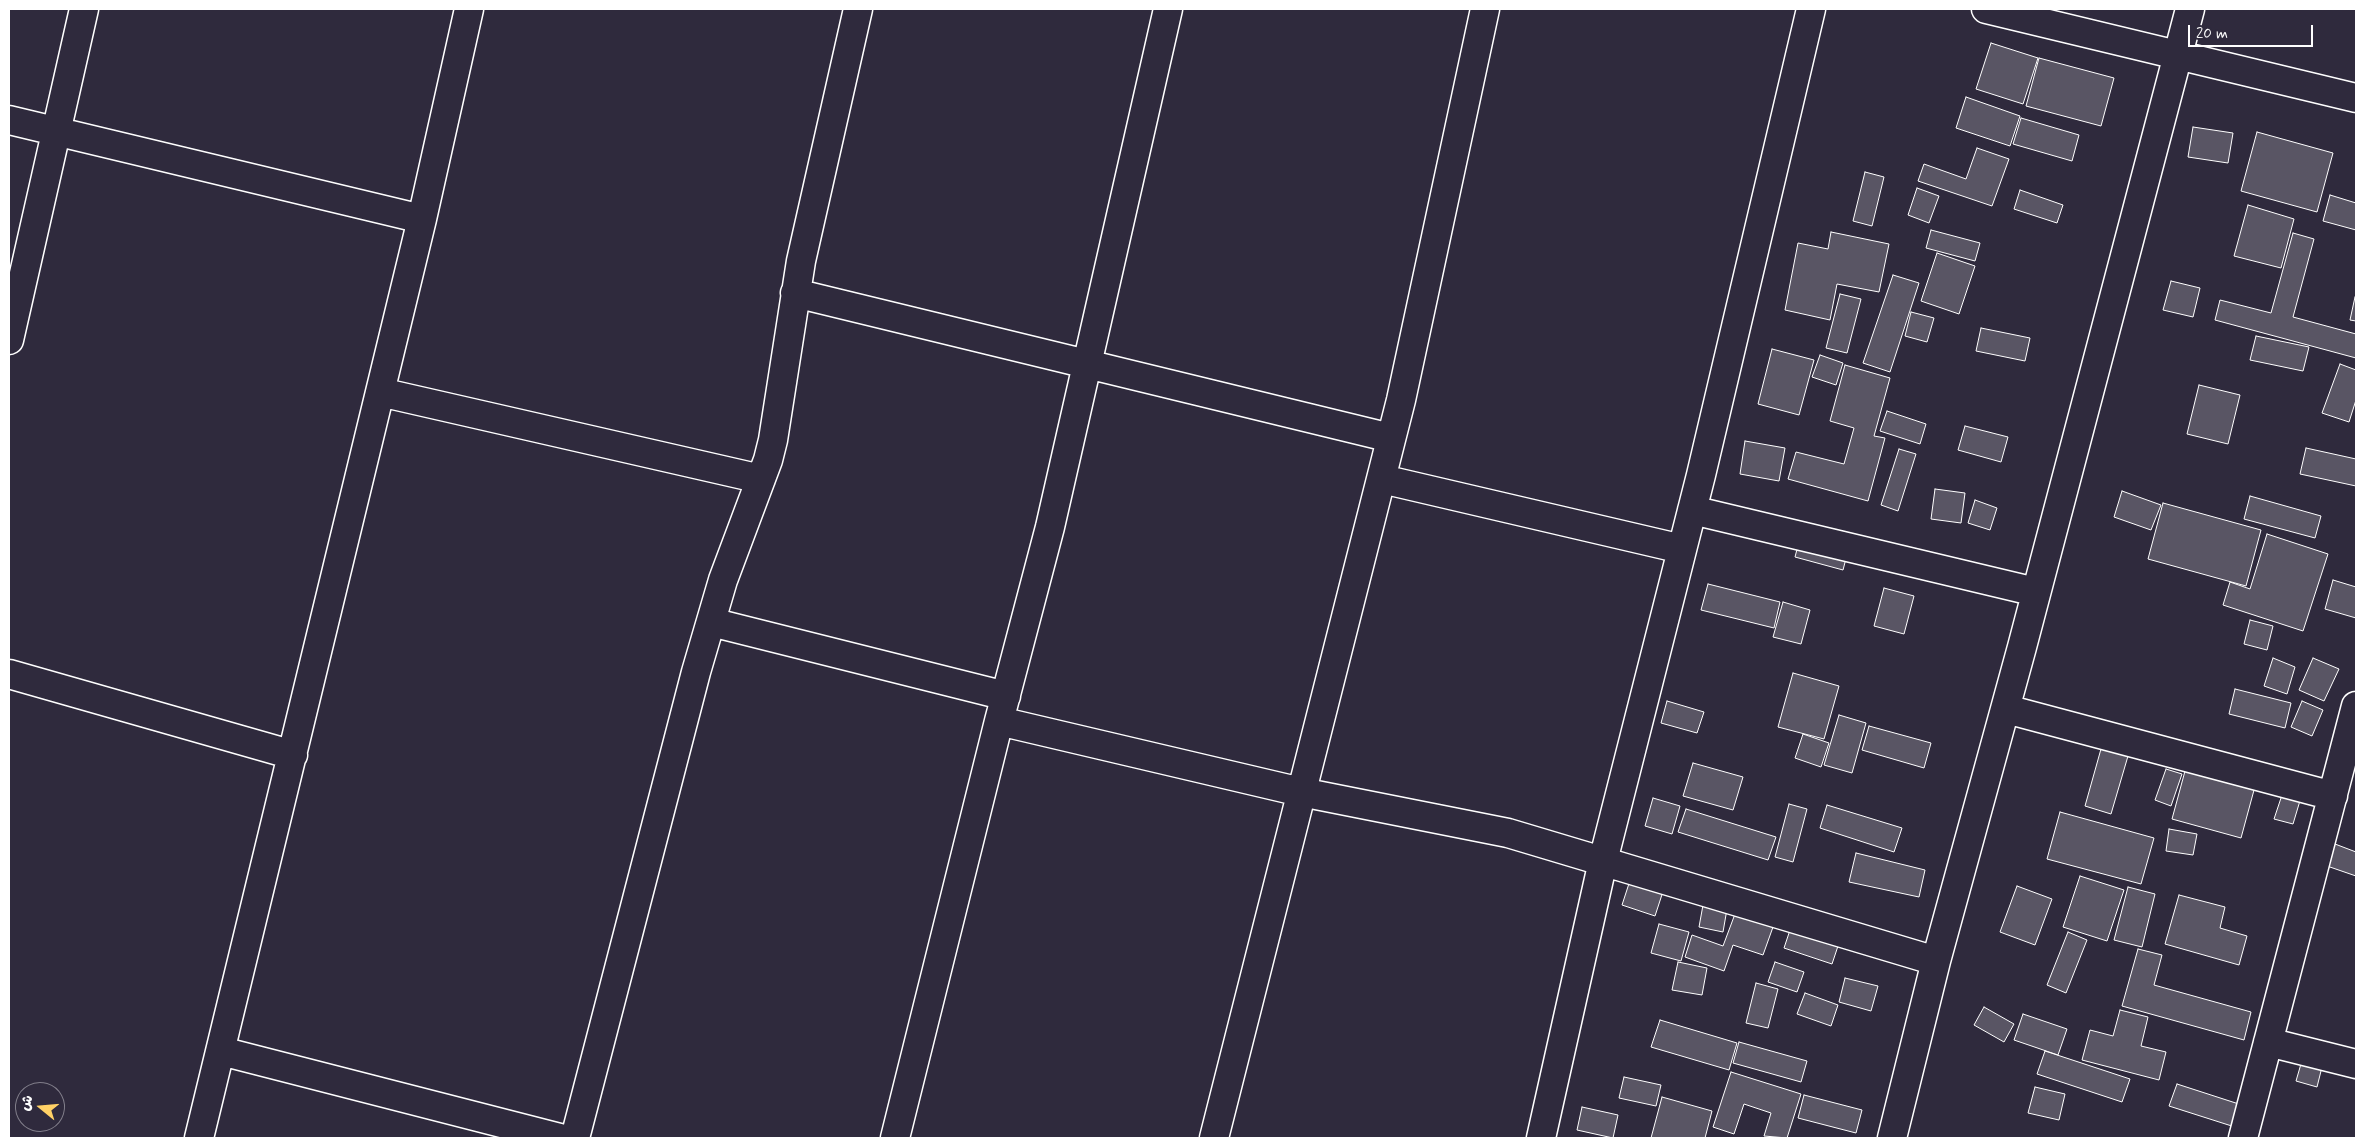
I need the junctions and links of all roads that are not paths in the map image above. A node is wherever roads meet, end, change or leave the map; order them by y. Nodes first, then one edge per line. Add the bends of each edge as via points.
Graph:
1 (84, 9) edge
2 (469, 9) edge
3 (858, 9) edge
4 (1168, 9) edge
5 (1485, 9) edge
6 (1811, 9) edge
7 (1986, 9) edge
8 (2190, 9) edge
9 (2178, 55) junction
10 (2356, 98) edge
11 (9, 120) edge
12 (55, 130) junction
13 (422, 219) junction
14 (795, 293) junction
15 (9, 340) edge
16 (1088, 365) junction
17 (380, 392) junction
18 (1391, 438) junction
19 (761, 479) junction
20 (1382, 479) junction
21 (1692, 510) junction
22 (1682, 549) junction
23 (2036, 592) junction
24 (711, 622) junction
25 (9, 674) edge
26 (2356, 706) edge
27 (1003, 708) junction
28 (2006, 709) junction
29 (293, 755) junction
30 (1301, 792) junction
31 (2333, 796) junction
32 (1603, 861) junction
33 (1936, 960) junction
34 (2268, 1042) junction
35 (222, 1051) junction
36 (2356, 1064) edge
37 (199, 1138) edge
38 (560, 1138) edge
39 (575, 1138) edge
40 (895, 1138) edge
41 (1214, 1138) edge
42 (1541, 1138) edge
43 (1892, 1138) edge
44 (2243, 1138) edge

1 - 12 street
2 - 13 street
3 - 14 street
4 - 16 street
5 - 18 street
6 - 21 street
7 - 9 street
8 - 9 street
9 - 10 street
9 - 23 street
11 - 12 street
12 - 13 street
12 - 15 street
13 - 17 street
14 - 16 street
14 - 19 street via 773,440
16 - 18 street
16 - 27 street
17 - 19 street
17 - 29 street
18 - 20 street
19 - 24 street via 723,580
20 - 22 street
20 - 30 street
21 - 22 street
21 - 23 street
22 - 32 street
23 - 28 street
24 - 27 street
24 - 39 street
25 - 29 street
26 - 31 street
27 - 30 street
27 - 40 street
28 - 31 street
28 - 33 street
29 - 35 street
30 - 32 street via 1508,833
30 - 41 street
31 - 34 street
32 - 33 street
32 - 42 street
33 - 43 street
34 - 36 street
34 - 44 street
35 - 37 street
35 - 38 street

